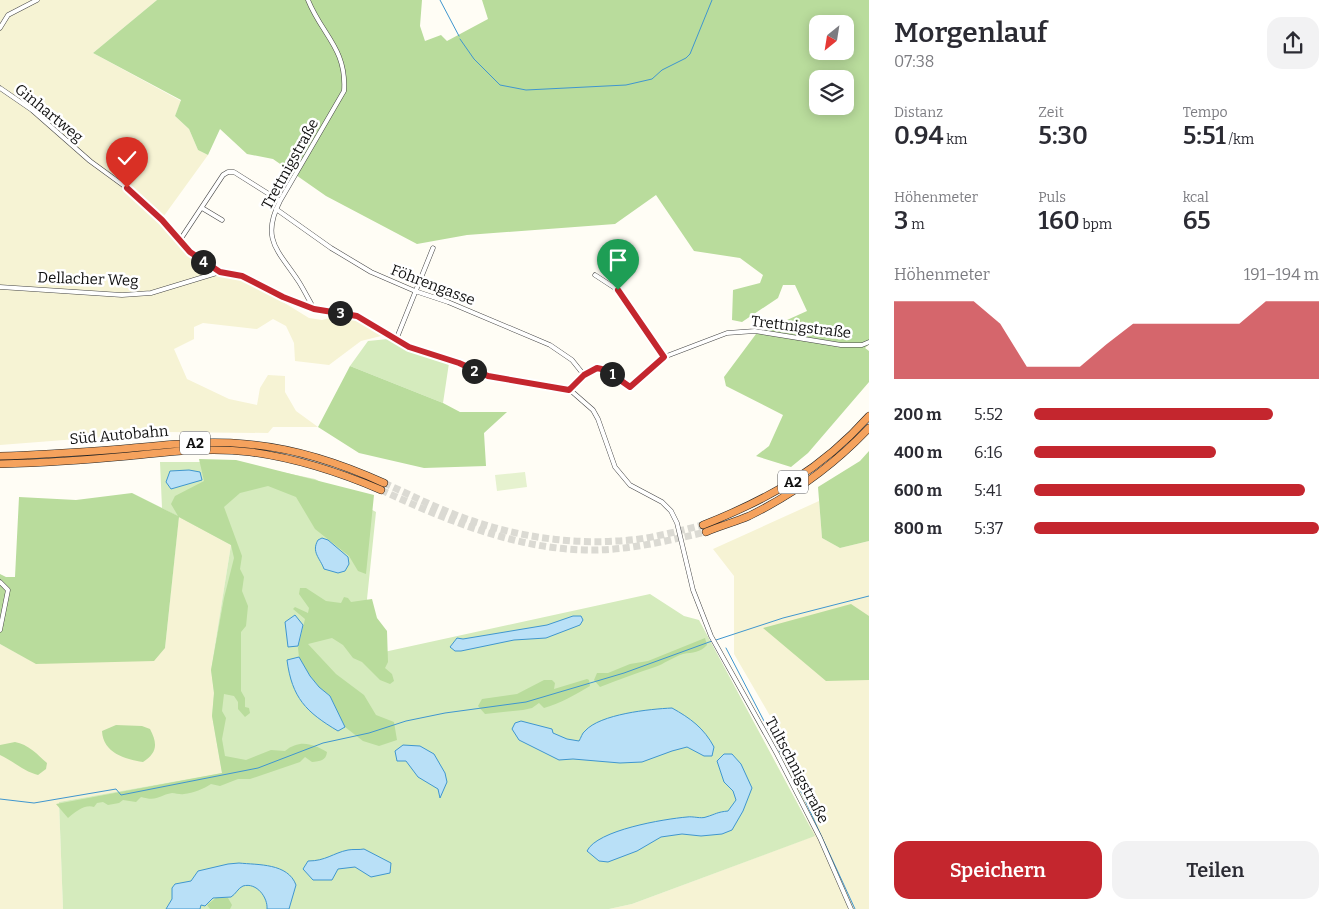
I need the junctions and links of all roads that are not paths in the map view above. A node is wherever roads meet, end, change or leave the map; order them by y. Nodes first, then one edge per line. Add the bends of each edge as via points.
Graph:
1 (37, 0) edge
2 (308, 0) edge
3 (0, 28) edge
4 (0, 88) edge
5 (280, 201) junction
6 (202, 208) junction
7 (276, 208) junction
8 (222, 220) dead end
9 (180, 240) junction
10 (433, 248) dead end
11 (220, 272) junction
12 (595, 275) dead end
13 (0, 287) edge
14 (415, 291) junction
15 (314, 309) junction
16 (396, 340) junction
17 (869, 342) edge
18 (664, 357) junction
19 (584, 375) junction
20 (569, 390) junction
21 (869, 416) edge
22 (869, 428) edge
23 (0, 456) edge
24 (0, 464) edge
25 (0, 582) edge
26 (0, 630) edge
27 (851, 909) edge

1 - 3 street via 8,15
2 - 5 street, Trettnigstraße via 339,54 345,73 344,91
4 - 9 street, Ginhartweg via 32,110 90,161 127,188
5 - 6 street via 231,172 223,176
5 - 7 street, Trettnigstraße
6 - 8 street
6 - 9 street
7 - 14 street, Föhrengasse via 361,267
7 - 15 street, Trettnigstraße via 272,226 275,248
9 - 11 street, Ginhartweg via 190,252
10 - 14 street
11 - 13 street, Dellacher Weg via 151,293 122,295
11 - 15 street, Dellacher Weg via 242,276
12 - 18 street via 618,290
14 - 16 street
14 - 19 street, Föhrengasse via 550,345 572,360
15 - 16 street via 357,316
16 - 20 street via 488,376
17 - 18 street, Trettnigstraße via 841,346 781,334 736,332
18 - 19 street, Trettnigstraße via 630,387 606,370 597,368
19 - 20 street
20 - 27 street, Tultschnigstraße via 593,410 619,474 630,486 662,502 672,511 693,590 711,636 777,754 820,838
21 - 22 highway, A2 via 832,453 796,480 704,528 748,516 799,488
23 - 24 highway, Süd Autobahn / A2 via 212,442 246,444 308,455 351,469 383,486 309,463 248,452 214,450
25 - 26 street via 8,590

